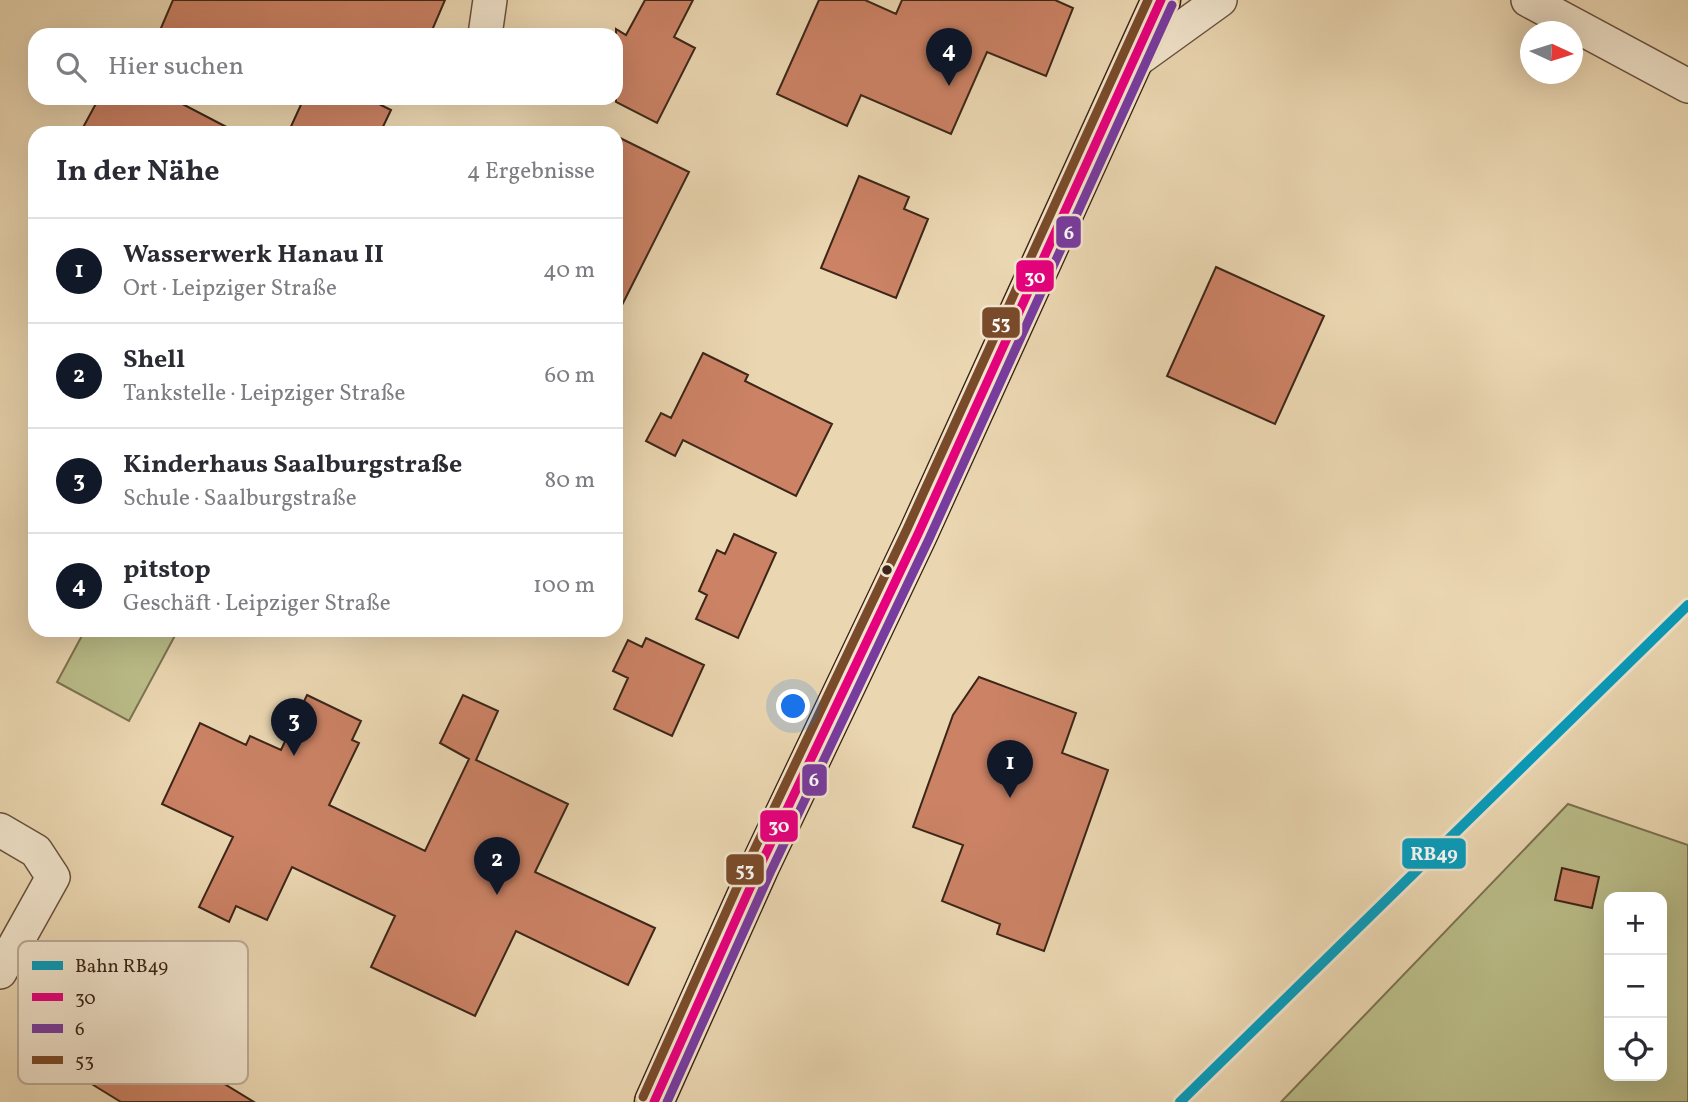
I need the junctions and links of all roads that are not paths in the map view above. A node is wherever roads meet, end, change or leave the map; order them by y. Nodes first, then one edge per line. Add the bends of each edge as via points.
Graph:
1 (490, 0) edge
2 (1161, 0) edge
3 (1220, 0) edge
4 (1528, 0) edge
5 (486, 28) edge
6 (1134, 62) junction
7 (1688, 86) edge
8 (0, 830) edge
9 (0, 972) edge
10 (654, 1102) edge

1 - 5 street
2 - 6 main road
3 - 6 street
4 - 7 street
6 - 10 main road
8 - 9 street via 36,851 53,877

